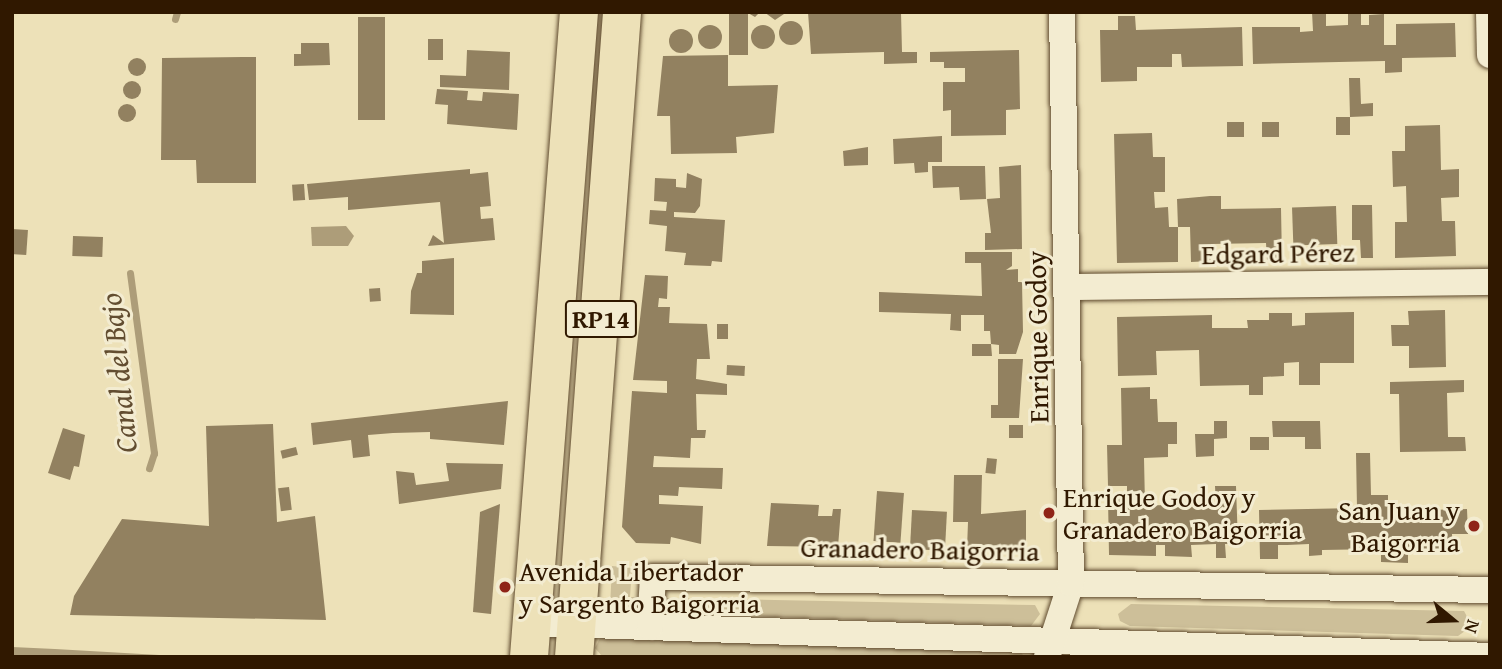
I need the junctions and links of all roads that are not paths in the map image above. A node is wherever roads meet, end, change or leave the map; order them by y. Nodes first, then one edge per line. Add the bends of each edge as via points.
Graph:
1 (579, 12) edge
2 (622, 12) edge
3 (1062, 12) edge
4 (1489, 12) edge
5 (1490, 55) edge
6 (1490, 282) edge
7 (1068, 287) junction
8 (1071, 583) junction
9 (1490, 590) edge
10 (650, 627) junction
11 (531, 640) edge
12 (575, 641) edge
13 (1050, 649) edge
14 (1490, 656) edge

1 - 11 main road, RP14
2 - 12 main road, RP14
3 - 7 street, Enrique Godoy
4 - 5 street
6 - 7 street, Edgard Pérez
7 - 8 street, Enrique Godoy
8 - 9 street, Granadero Baigorria
8 - 10 street, Granadero Baigorria via 653,577
8 - 13 street, Enrique Godoy
10 - 12 street
10 - 13 street
11 - 12 street
13 - 14 street

